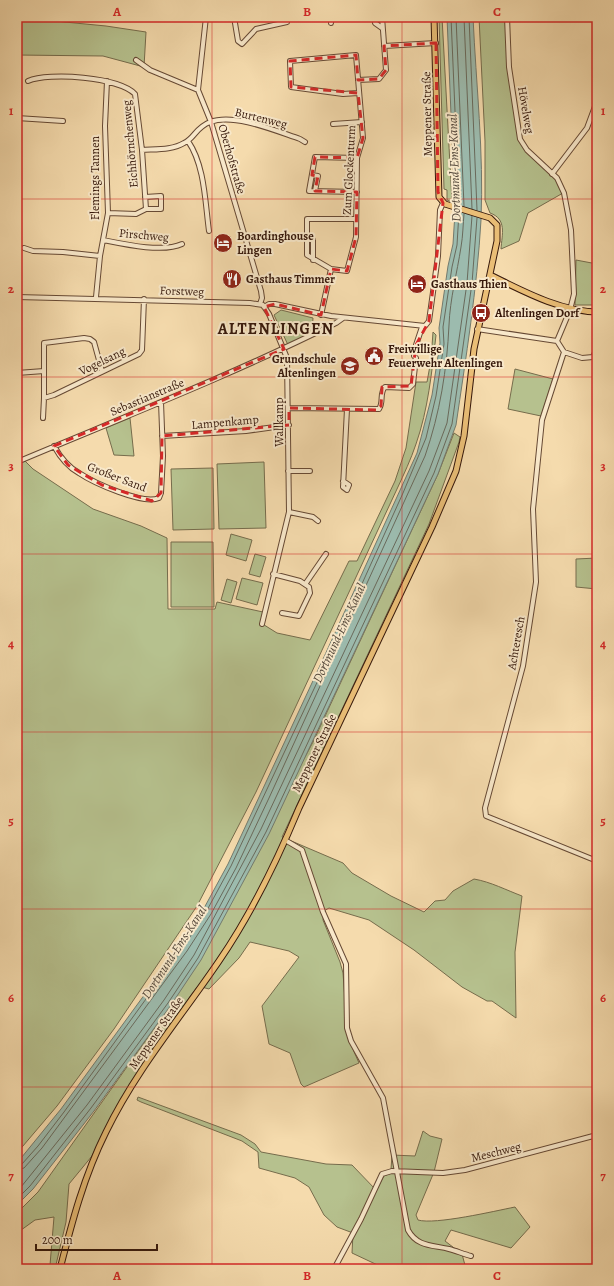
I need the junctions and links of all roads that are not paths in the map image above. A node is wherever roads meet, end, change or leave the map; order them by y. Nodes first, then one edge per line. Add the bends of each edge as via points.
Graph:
1 (206, 17) edge
2 (234, 17) edge
3 (286, 17) edge
4 (332, 17) edge
5 (374, 17) edge
6 (382, 17) edge
7 (434, 17) edge
8 (507, 17) edge
9 (331, 23) dead end
10 (382, 28) junction
11 (436, 43) junction
12 (384, 46) junction
13 (136, 60) dead end
14 (358, 80) junction
15 (28, 81) dead end
16 (107, 81) junction
17 (198, 90) junction
18 (358, 93) junction
19 (597, 101) edge
20 (17, 118) edge
21 (63, 121) dead end
22 (211, 122) junction
23 (362, 122) junction
24 (333, 124) dead end
25 (188, 141) junction
26 (305, 142) dead end
27 (142, 150) junction
28 (358, 158) junction
29 (552, 174) junction
30 (357, 192) junction
31 (145, 197) junction
32 (443, 203) junction
33 (146, 209) junction
34 (108, 213) junction
35 (356, 219) junction
36 (209, 231) dead end
37 (103, 240) junction
38 (182, 244) dead end
39 (24, 248) dead end
40 (100, 256) junction
41 (331, 269) junction
42 (490, 275) junction
43 (17, 297) edge
44 (96, 298) junction
45 (144, 299) junction
46 (262, 306) junction
47 (570, 310) junction
48 (597, 312) edge
49 (321, 315) junction
50 (343, 318) junction
51 (422, 327) junction
52 (477, 329) junction
53 (557, 341) junction
54 (597, 348) edge
55 (284, 349) junction
56 (564, 352) junction
57 (102, 371) junction
58 (44, 372) junction
59 (17, 373) edge
60 (44, 398) junction
61 (161, 402) junction
62 (289, 408) junction
63 (347, 408) junction
64 (43, 418) dead end
65 (289, 425) junction
66 (162, 436) junction
67 (54, 446) junction
68 (17, 462) edge
69 (288, 471) junction
70 (310, 471) dead end
71 (342, 481) dead end
72 (289, 512) junction
73 (318, 521) dead end
74 (326, 554) dead end
75 (273, 574) junction
76 (306, 583) junction
77 (282, 613) dead end
78 (262, 624) dead end
79 (286, 840) junction
80 (597, 861) edge
81 (597, 1135) edge
82 (397, 1170) junction
83 (471, 1256) dead end
84 (60, 1269) edge
85 (334, 1269) edge

1 - 17 street, Oberhofstraße
2 - 3 street via 238,41 242,44 256,29 287,22
4 - 9 street
5 - 10 street via 375,23
6 - 10 street
7 - 11 main road, Meppener Straße
8 - 29 street, Hövelweg via 509,67 518,130 527,150
10 - 12 street
11 - 12 street
11 - 32 main road, Meppener Straße via 438,192
12 - 14 street via 386,70 382,77 378,80
13 - 17 street
14 - 18 street, Zum Glockenturm
14 - 18 street, Zum Glockenturm via 356,55 290,61 291,87 343,94
15 - 16 street via 60,76
16 - 27 street, Eichhörnchenweg via 117,83 135,94
16 - 34 street, Flemings Tannen via 105,126
17 - 22 street, Oberhofstraße
18 - 23 street, Zum Glockenturm
19 - 29 street via 587,128
20 - 21 street
22 - 25 street via 198,128
22 - 26 street, Burtenweg via 223,119 240,121
22 - 46 street, Oberhofstraße via 261,291
23 - 24 street
23 - 28 street, Zum Glockenturm via 363,138
25 - 27 street via 173,147
25 - 36 street via 195,152 202,181
27 - 31 street, Eichhörnchenweg
28 - 30 street, Zum Glockenturm
28 - 30 street via 315,158 309,191
29 - 47 street, Hövelweg via 557,178 564,193 571,230 574,294
30 - 35 street, Zum Glockenturm
31 - 33 street, Eichhörnchenweg
31 - 33 street, Eichhörnchenweg via 160,196 161,209
32 - 42 main road, Meppener Straße via 488,217 496,222 498,230
32 - 51 street via 440,210 439,250 429,321
33 - 34 street, Eichhörnchenweg via 136,214
34 - 37 street, Flemings Tannen
35 - 41 street, Zum Glockenturm via 356,237 347,271
35 - 41 street via 307,219 307,256
37 - 38 street, Pirschweg via 132,245 174,247
37 - 40 street, Flemings Tannen
39 - 40 street via 33,251
40 - 44 street, Flemings Tannen
41 - 49 street
42 - 47 main road
42 - 52 main road, Meppener Straße
43 - 44 street, Forstweg
44 - 45 street, Forstweg
45 - 46 street, Forstweg
45 - 57 street, Vogelsang via 142,350 139,354
46 - 49 street, Forstweg via 275,304
46 - 55 street, Wallkamp via 269,314
47 - 48 main road
47 - 53 street
49 - 50 street, Forstweg
50 - 51 street, Forstweg
50 - 55 street
51 - 63 street via 414,356 416,358 413,384 385,387 379,409
52 - 53 street
52 - 79 main road, Meppener Straße via 464,436 451,484
53 - 56 street
54 - 56 street via 593,357 588,359
55 - 61 street, Sebastianstraße
55 - 62 street, Wallkamp via 288,358
56 - 80 street, Achteresch via 542,420 534,509 536,582 523,666 485,808 486,816 495,821 549,840
57 - 58 street via 94,342 84,338 44,343
57 - 60 street, Vogelsang
58 - 59 street
58 - 60 street
60 - 64 street
61 - 66 street, Großer Sand
61 - 67 street, Sebastianstraße
62 - 63 street
62 - 65 street, Wallkamp
63 - 71 street
65 - 66 street, Lampenkamp via 246,431
65 - 69 street, Wallkamp
66 - 67 street, Großer Sand via 161,493 159,498 152,501 131,496 78,473 60,456
67 - 68 street, Sebastianstraße
69 - 70 street
69 - 72 street, Wallkamp
72 - 73 street via 313,517
72 - 75 street, Wallkamp
74 - 76 street
75 - 76 street
75 - 78 street, Wallkamp
76 - 77 street via 310,587 310,593 299,616
79 - 82 street via 302,850 323,912 344,958 347,973 347,1028 351,1041 383,1098
79 - 84 main road, Meppener Straße via 250,912 220,960 129,1089 106,1130 82,1188
81 - 82 street, Meschweg via 465,1170 443,1173
82 - 83 street via 405,1219 414,1239 424,1245
82 - 85 street via 387,1172 379,1178 361,1219

